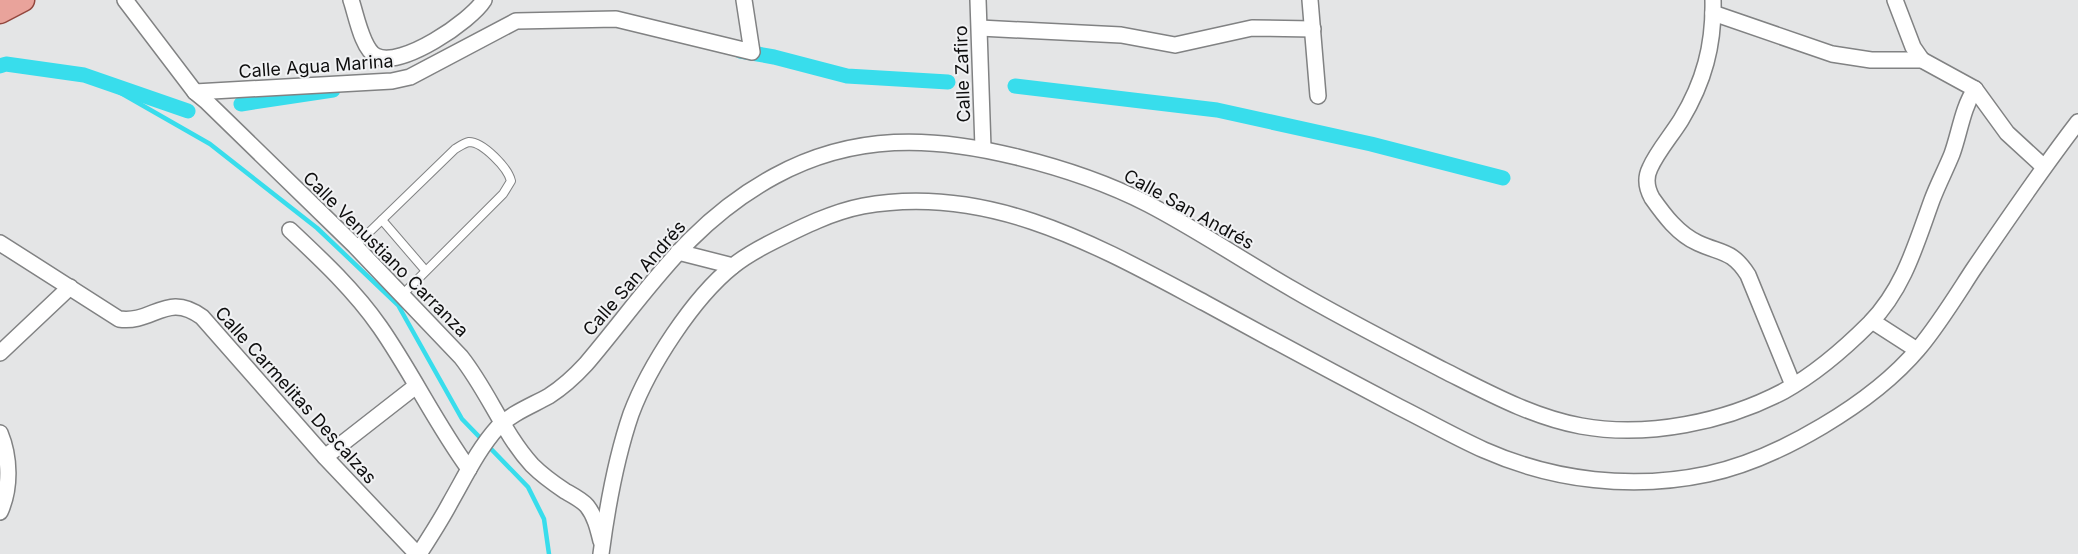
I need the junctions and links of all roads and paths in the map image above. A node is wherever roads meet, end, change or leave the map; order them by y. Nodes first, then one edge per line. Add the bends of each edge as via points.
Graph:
1 (23, 0) edge
2 (125, 0) edge
3 (352, 0) edge
4 (484, 0) edge
5 (744, 0) edge
6 (978, 0) edge
7 (1310, 0) edge
8 (1895, 0) edge
9 (1713, 7) edge
10 (0, 12) edge
11 (980, 28) junction
12 (1313, 29) junction
13 (1922, 60) junction
14 (1975, 89) junction
15 (194, 92) junction
16 (1318, 96) dead end
17 (2078, 122) edge
18 (983, 148) junction
19 (2044, 167) junction
20 (382, 220) junction
21 (290, 230) dead end
22 (0, 243) edge
23 (355, 246) junction
24 (678, 252) junction
25 (733, 266) junction
26 (425, 270) junction
27 (70, 287) junction
28 (402, 295) junction
29 (1872, 321) junction
30 (1917, 350) junction
31 (0, 353) edge
32 (1793, 385) junction
33 (416, 386) junction
34 (498, 428) junction
35 (0, 433) edge
36 (325, 457) junction
37 (469, 469) junction
38 (0, 512) edge
39 (601, 550) edge
40 (418, 554) edge

1 - 10 main road
2 - 15 street, Calle Venustiano Carranza
3 - 4 street via 365,42 375,55 385,58 410,53 461,24
5 - 15 street, Calle Agua Marina via 752,52 616,20 516,21 410,77 392,81
6 - 11 street, Calle Zafiro
7 - 12 street
8 - 13 street via 1913,47
9 - 13 street via 1832,54 1861,59
9 - 32 street via 1713,31 1695,94 1650,168 1647,187 1663,213 1684,235 1724,252 1742,265
11 - 12 street via 1121,35 1175,45 1252,28
11 - 18 street, Calle Zafiro
12 - 16 street
13 - 14 street
14 - 19 street via 2007,133
14 - 29 street, Calle San Andrés via 1967,102 1952,155 1912,260
15 - 23 street, Calle Venustiano Carranza
17 - 19 street
18 - 24 street, Calle San Andrés via 930,141 896,141 863,145 808,160 776,176 718,214
18 - 32 street, Calle San Andrés via 1100,182 1148,204 1296,292 1387,341 1498,397 1581,426 1645,429 1679,425 1717,417
19 - 30 street
20 - 23 lane
20 - 26 lane
20 - 26 lane via 463,144 479,145 504,166 511,181 503,194
21 - 33 street via 366,308
22 - 27 street, Calle Carmelitas Descalzas
23 - 28 street, Calle Venustiano Carranza
24 - 25 street
24 - 34 street, Calle San Andrés via 570,381
25 - 30 street via 795,230 860,207 903,201 942,203 1020,216 1084,240 1133,264 1295,353 1486,451 1522,465 1593,480 1674,480 1711,474 1744,463 1811,432 1856,404 1888,380
25 - 39 street via 677,330 641,390 624,438
26 - 28 lane
27 - 31 street
27 - 36 street, Calle Carmelitas Descalzas via 119,319 138,319 175,306 193,311 202,317
28 - 34 street, Calle Venustiano Carranza via 476,375
29 - 30 street
29 - 32 street, Calle San Andrés via 1812,374
33 - 36 street
33 - 37 street
34 - 37 street
34 - 39 street, Calle Venustiano Carranza via 518,446 533,466 586,505 593,515
35 - 38 street via 7,487
36 - 40 street, Calle Carmelitas Descalzas
37 - 40 street

